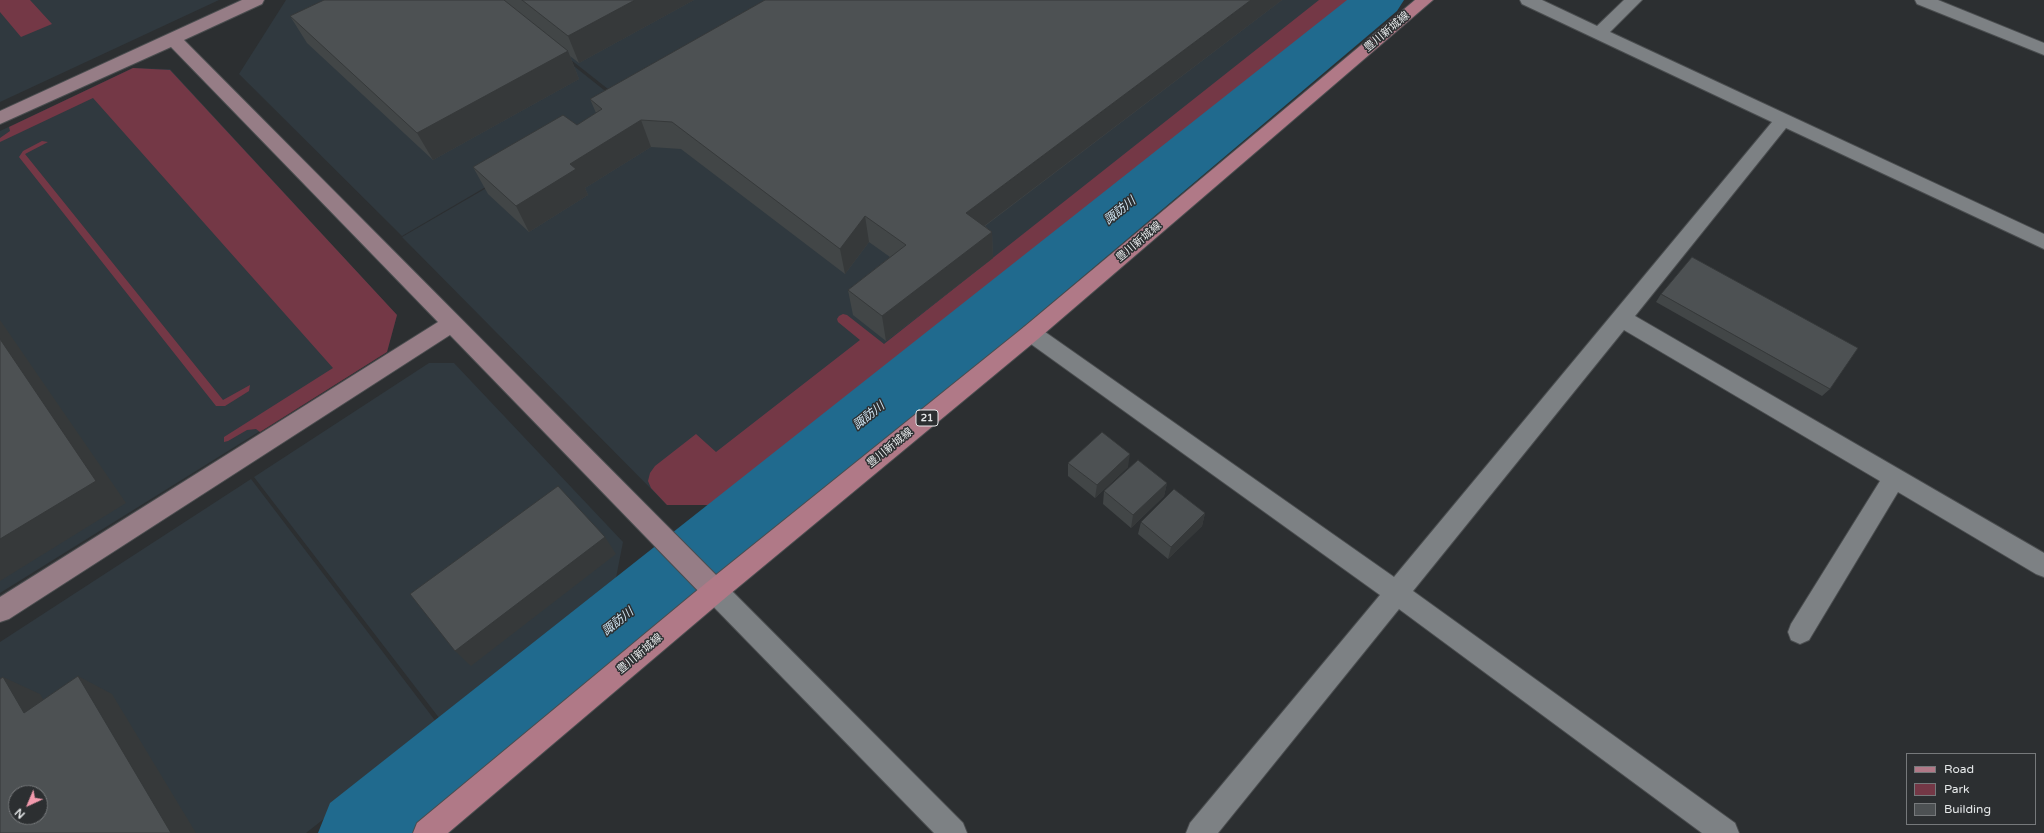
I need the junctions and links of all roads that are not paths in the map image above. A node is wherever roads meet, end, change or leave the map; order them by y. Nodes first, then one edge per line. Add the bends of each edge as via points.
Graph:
1 (256, 0) edge
2 (1425, 0) edge
3 (1528, 0) edge
4 (1634, 0) edge
5 (1923, 0) edge
6 (1599, 34) junction
7 (173, 39) junction
8 (2044, 49) edge
9 (0, 118) edge
10 (1783, 120) junction
11 (2044, 242) edge
12 (1621, 318) junction
13 (453, 323) junction
14 (1031, 333) junction
15 (1894, 478) junction
16 (2044, 566) edge
17 (715, 591) junction
18 (1396, 593) junction
19 (0, 611) edge
20 (1800, 632) dead end
21 (427, 833) edge
22 (953, 833) edge
23 (1200, 833) edge
24 (1725, 833) edge

1 - 7 street
2 - 14 main road, 豊川新城線 / 21
3 - 6 street
4 - 6 street
5 - 8 street
6 - 10 street
7 - 9 street
7 - 13 street
10 - 11 street
10 - 12 street
12 - 15 street
12 - 18 street
13 - 17 street
13 - 19 street
14 - 17 main road, 豊川新城線 / 21
14 - 18 street
15 - 16 street
15 - 20 street
17 - 21 main road, 豊川新城線 / 21
17 - 22 street
18 - 23 street
18 - 24 street

